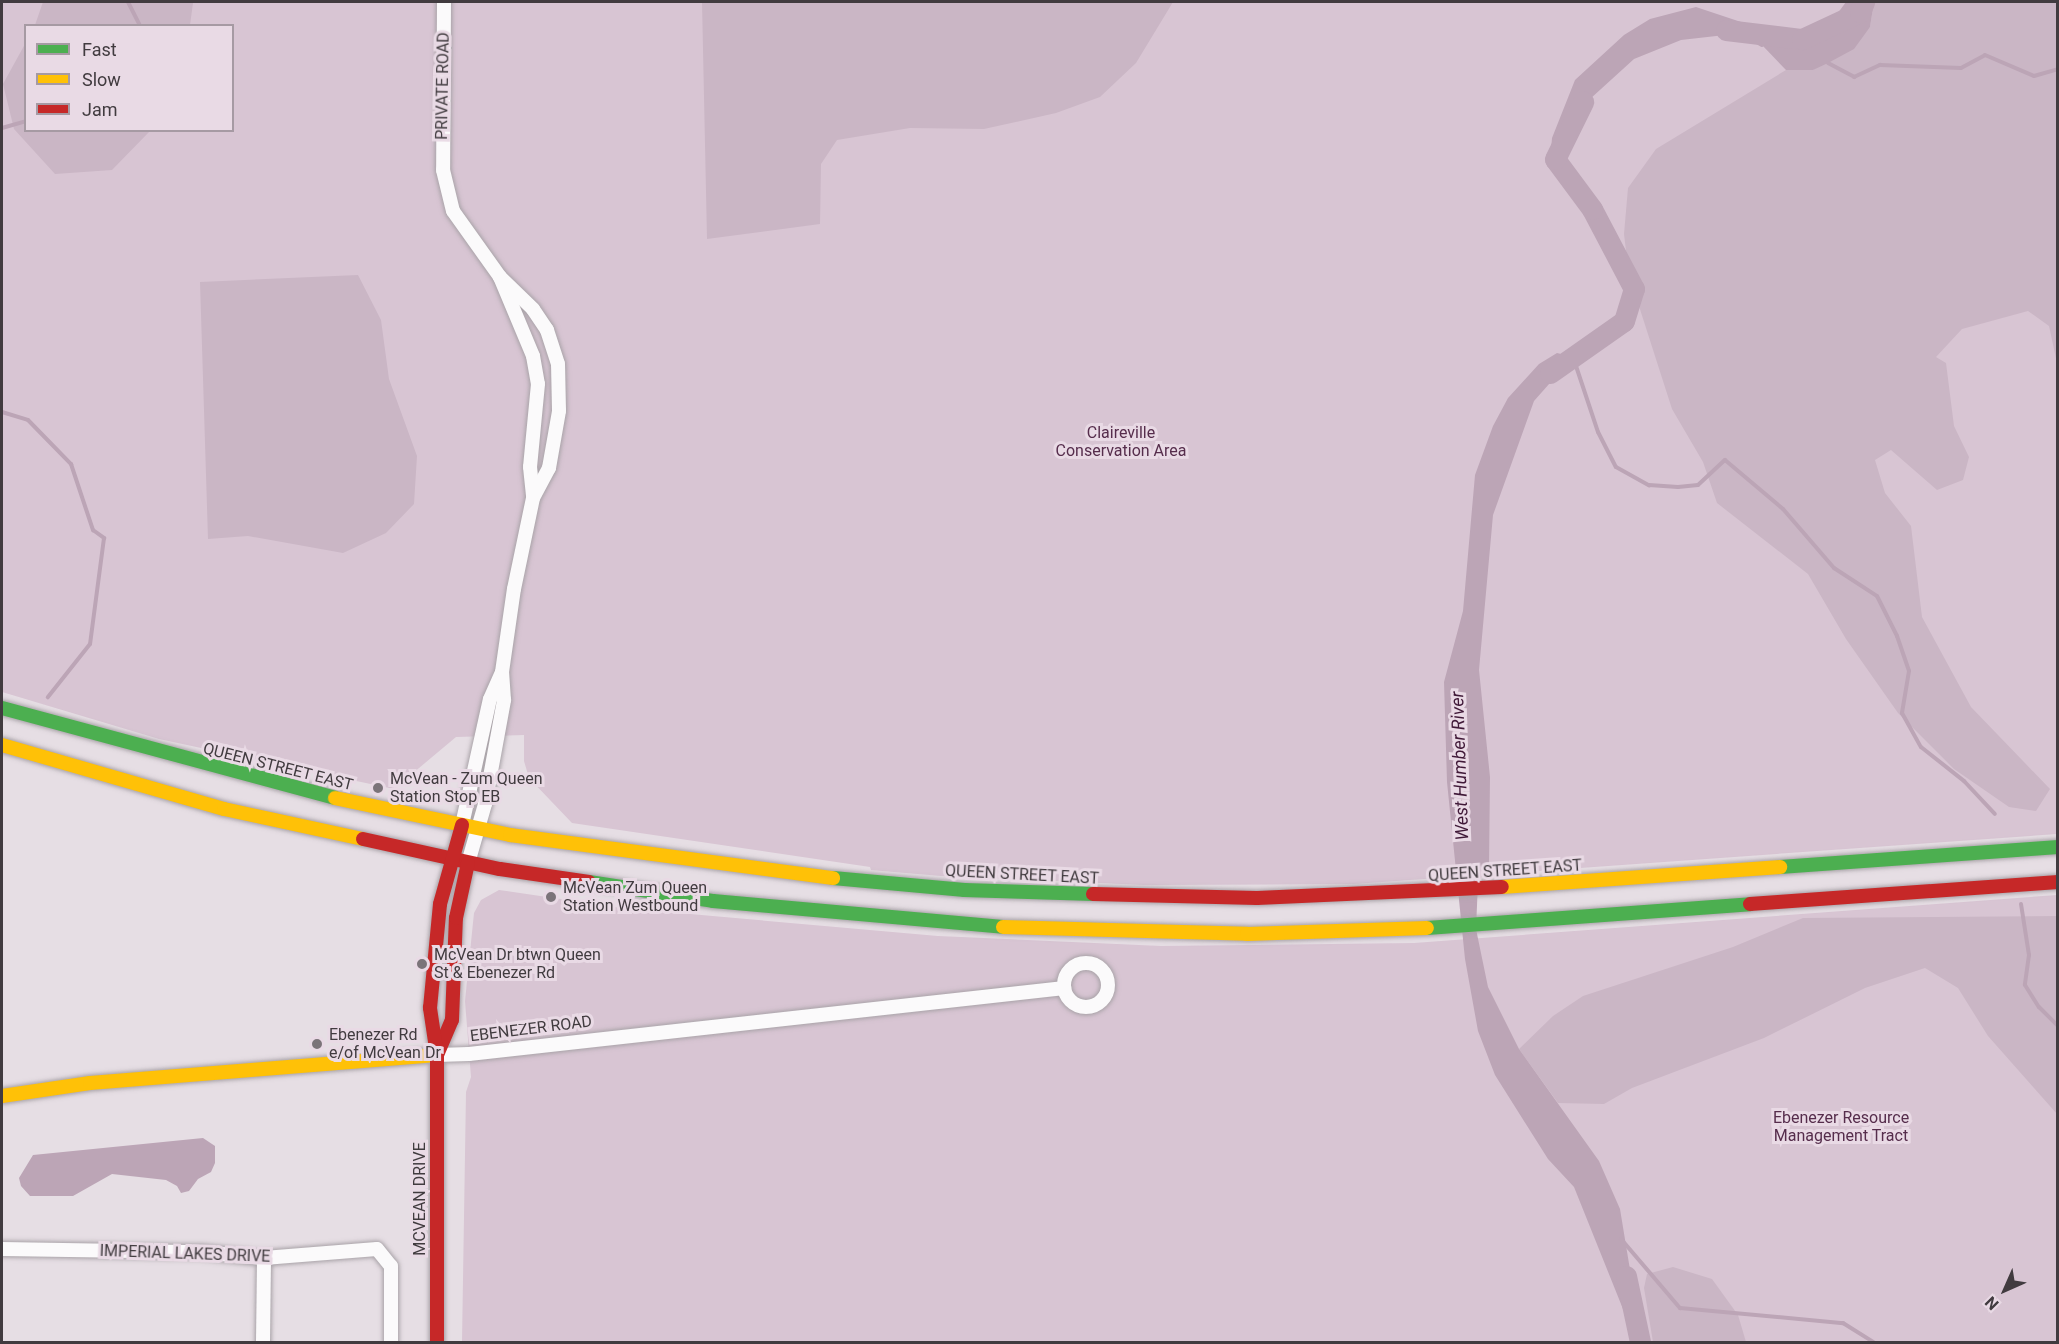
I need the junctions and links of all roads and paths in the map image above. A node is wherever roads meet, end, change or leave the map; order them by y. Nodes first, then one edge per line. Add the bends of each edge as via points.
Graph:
1 (444, 2) edge
2 (500, 277) junction
3 (533, 498) junction
4 (502, 672) junction
5 (2, 708) edge
6 (2, 745) edge
7 (462, 825) junction
8 (478, 828) junction
9 (2058, 847) edge
10 (451, 860) junction
11 (468, 863) junction
12 (2058, 882) edge
13 (1064, 988) dead end
14 (437, 1055) junction
15 (2, 1096) edge
16 (2, 1249) edge
17 (264, 1258) junction
18 (263, 1342) edge
19 (391, 1342) edge
20 (437, 1342) edge

1 - 2 street, PRIVATE ROAD via 443,170 453,211
2 - 3 street via 530,346 538,384 530,467
2 - 3 street via 533,309 547,330 558,364 559,411 549,468
3 - 4 street
4 - 7 street via 490,699
4 - 8 street via 504,700
5 - 7 main road, QUEEN STREET EAST via 258,780
6 - 10 main road via 91,773 303,829
7 - 8 main road, QUEEN STREET EAST
7 - 10 main road, MCVEAN DRIVE
8 - 9 main road, QUEEN STREET EAST via 720,866 964,890 1245,898 1533,886
8 - 11 street
10 - 11 main road
10 - 14 main road, MCVEAN DRIVE via 433,960 429,1021
11 - 12 main road via 724,903 978,926 1193,934 1535,922
11 - 14 main road, MCVEAN DRIVE via 456,918 452,1020
13 - 14 street, EBENEZER ROAD
14 - 15 main road, EBENEZER ROAD via 125,1079
14 - 20 main road, MCVEAN DRIVE
16 - 17 street, IMPERIAL LAKES DRIVE via 201,1252
17 - 18 street
17 - 19 street, IMPERIAL LAKES DRIVE via 377,1250 391,1266

